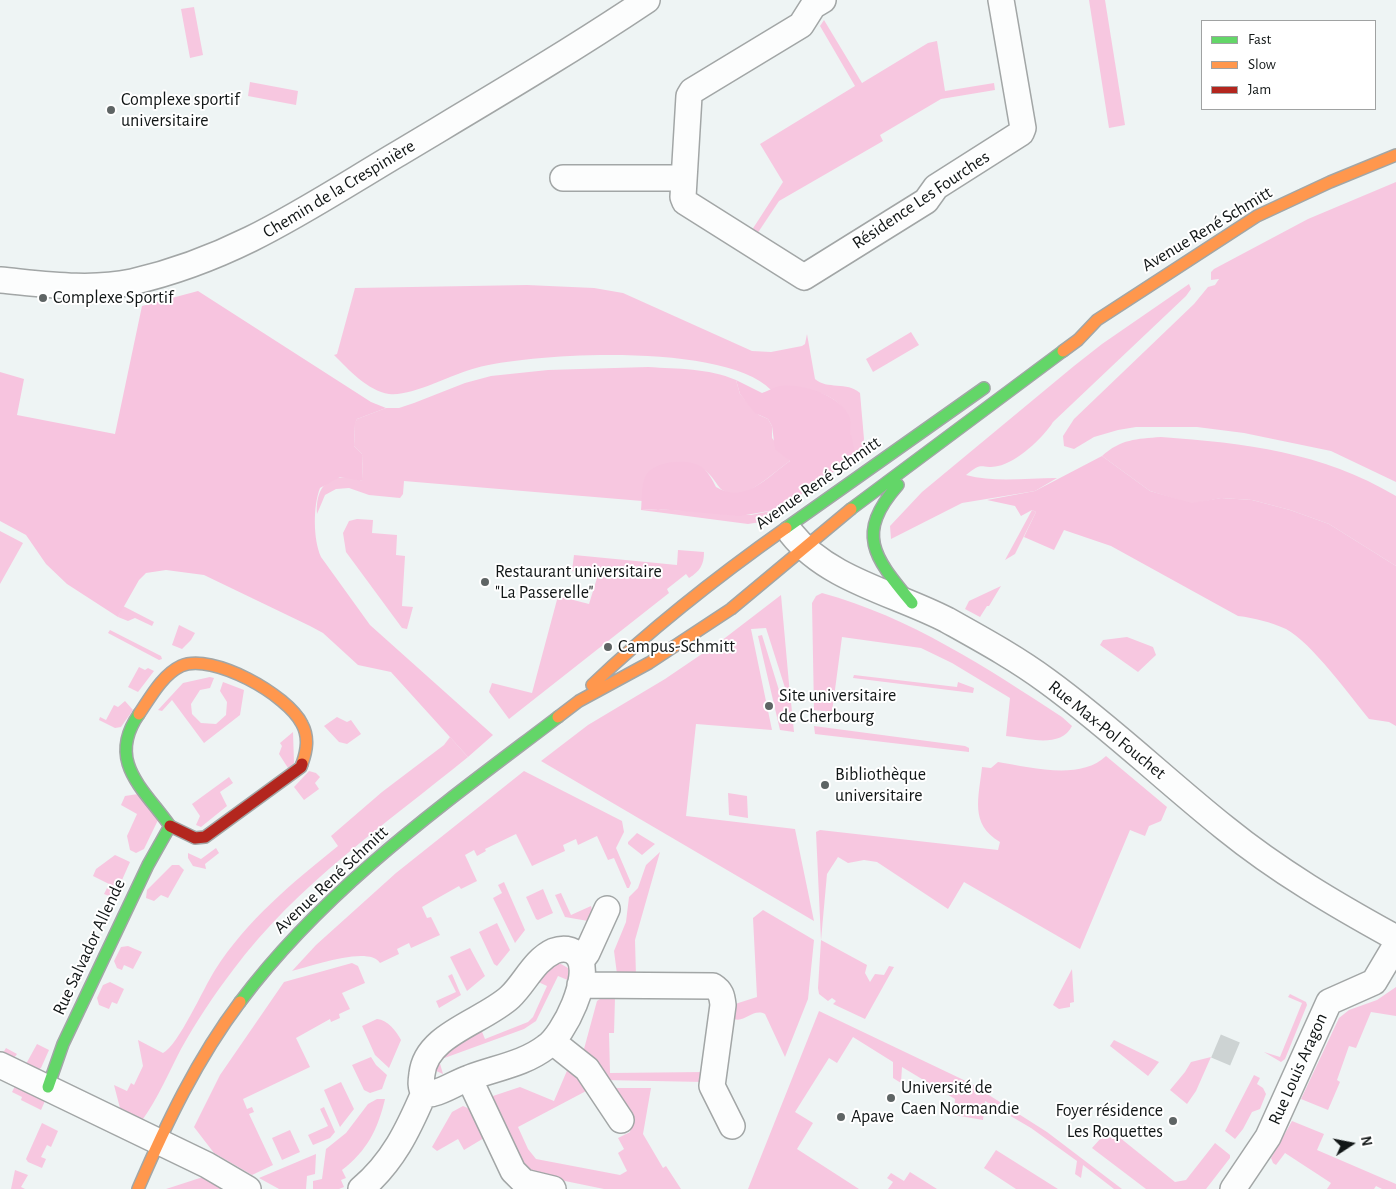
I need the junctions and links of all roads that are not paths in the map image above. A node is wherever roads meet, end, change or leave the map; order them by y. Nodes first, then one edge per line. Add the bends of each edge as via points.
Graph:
1 (647, 0) edge
2 (823, 0) edge
3 (1001, 0) edge
4 (1396, 156) edge
5 (563, 178) dead end
6 (684, 178) junction
7 (0, 280) edge
8 (1097, 320) junction
9 (1071, 330) dead end
10 (998, 379) dead end
11 (936, 447) junction
12 (786, 527) junction
13 (803, 548) junction
14 (912, 603) junction
15 (578, 701) junction
16 (170, 826) junction
17 (607, 909) dead end
18 (1396, 938) edge
19 (1396, 945) edge
20 (580, 973) junction
21 (553, 1042) junction
22 (0, 1065) edge
23 (469, 1078) junction
24 (48, 1088) junction
25 (424, 1093) junction
26 (621, 1120) dead end
27 (732, 1126) dead end
28 (158, 1142) junction
29 (138, 1189) edge
30 (248, 1189) edge
31 (361, 1189) edge
32 (553, 1189) edge
33 (1234, 1189) edge

1 - 7 street, Chemin de la Crespinière via 579,46 271,231 221,254 131,282 98,286
2 - 6 street, Résidence Les Fourches via 813,6 801,24 692,90
3 - 6 street, Résidence Les Fourches via 1023,128 1021,133 936,187 926,201 804,277 685,202
4 - 8 main road, Avenue René Schmitt via 1256,216
5 - 6 street
8 - 9 main road, Avenue René Schmitt
8 - 11 main road, Avenue René Schmitt via 1078,340
10 - 12 main road, Avenue René Schmitt
11 - 13 main road, Avenue René Schmitt
11 - 14 main road via 886,496 875,516 875,553
12 - 13 street, Rue Max-Pol Fouchet
12 - 15 main road, Avenue René Schmitt via 636,644 601,674
13 - 14 street, Rue Max-Pol Fouchet via 840,573
13 - 15 main road, Avenue René Schmitt via 739,602 687,640
14 - 18 street, Rue Max-Pol Fouchet via 971,633 1045,679 1261,855 1338,906
15 - 28 main road, Avenue René Schmitt via 386,851 290,941 228,1018 196,1069
16 - 16 main road via 195,838 204,837 301,768 306,742 302,723 294,711 269,690 212,664 190,664 169,676 138,715 124,747 130,767
16 - 24 main road, Rue Salvador Allende via 63,1044
17 - 20 street
19 - 33 street, Rue Louis Aragon via 1374,982 1329,1002 1268,1137
20 - 21 street via 566,1021
20 - 25 street via 578,956 568,949 550,953 506,1001 431,1050 422,1067
20 - 27 street via 713,986 721,993 723,1005 712,1086
21 - 23 street via 527,1058
21 - 26 street via 586,1069
22 - 24 street
23 - 25 street via 434,1094
23 - 32 street via 513,1171 524,1182
24 - 28 street
25 - 31 street via 399,1147
28 - 29 main road, Avenue René Schmitt
28 - 30 street

